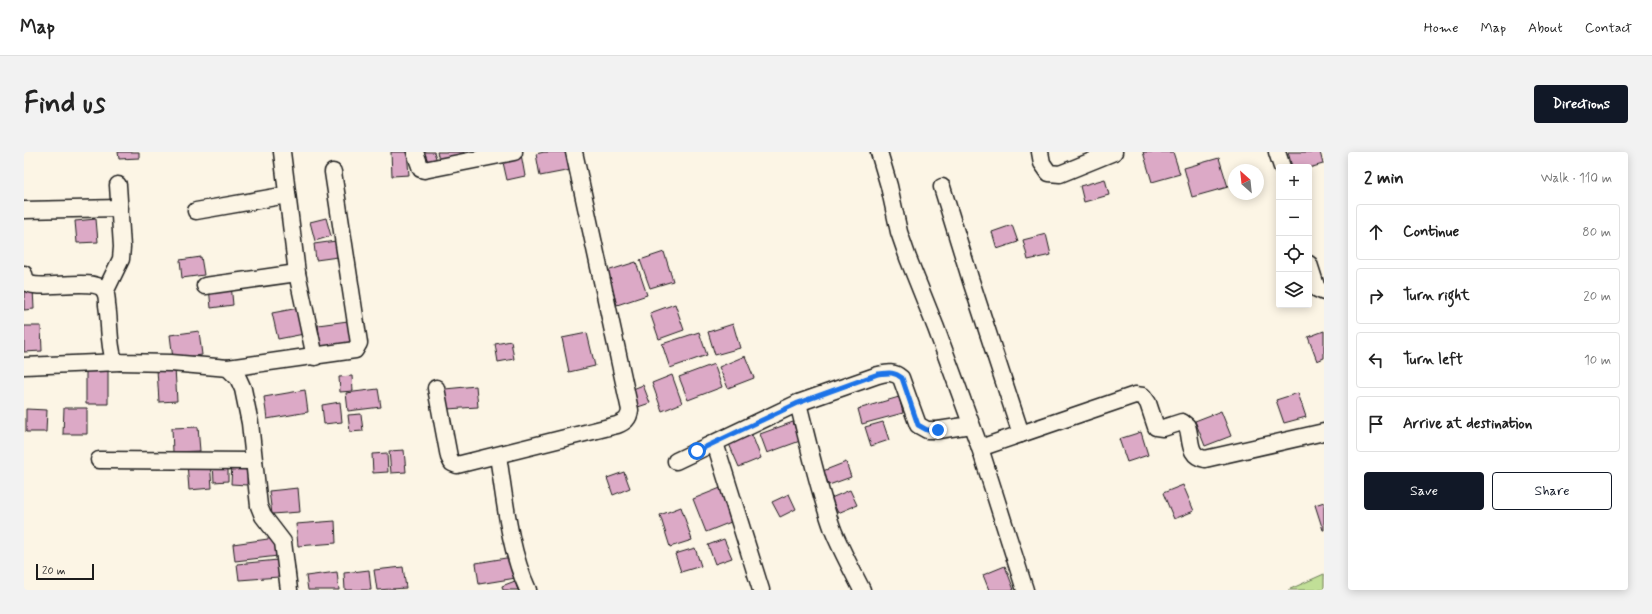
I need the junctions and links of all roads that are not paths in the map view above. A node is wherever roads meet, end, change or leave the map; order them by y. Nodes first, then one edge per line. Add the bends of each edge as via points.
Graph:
1 (282, 152) edge
2 (415, 152) edge
3 (514, 152) edge
4 (574, 152) edge
5 (879, 152) edge
6 (1040, 152) edge
7 (1114, 152) edge
8 (1277, 152) edge
9 (1281, 164) edge
10 (334, 172) dead end
11 (118, 185) dead end
12 (942, 187) dead end
13 (287, 195) junction
14 (120, 208) junction
15 (24, 210) edge
16 (196, 211) dead end
17 (1312, 272) edge
18 (297, 273) junction
19 (24, 274) edge
20 (205, 286) dead end
21 (105, 292) junction
22 (1324, 292) edge
23 (315, 357) junction
24 (120, 362) junction
25 (24, 366) edge
26 (228, 368) junction
27 (436, 388) dead end
28 (798, 403) junction
29 (971, 425) junction
30 (1324, 432) edge
31 (1021, 434) junction
32 (715, 443) junction
33 (980, 448) junction
34 (498, 456) junction
35 (99, 460) dead end
36 (254, 460) junction
37 (676, 461) dead end
38 (289, 590) edge
39 (528, 590) edge
40 (760, 590) edge
41 (862, 590) edge
42 (1024, 590) edge

1 - 13 street
2 - 3 street via 419,166 424,170
4 - 34 street via 630,410 629,417 617,425
5 - 29 street via 899,232
6 - 7 street via 1042,163 1049,174 1060,174
8 - 9 street
10 - 23 street via 359,343 355,350
11 - 14 street
12 - 31 street
13 - 16 street
13 - 18 street
14 - 15 street
14 - 21 street via 121,259
17 - 22 street via 1317,289
18 - 20 street
18 - 23 street
19 - 21 street via 26,281 33,285 92,285 100,287
21 - 24 street via 110,318 112,353 114,360
23 - 26 street
24 - 25 street
24 - 26 street
26 - 36 street via 238,378 243,389
27 - 34 street via 452,463 457,465
28 - 29 street via 878,374 896,373 902,378 918,425 927,430 938,430
28 - 32 street
28 - 41 street via 818,481 834,530
29 - 33 street
30 - 31 street via 1205,459 1199,458 1193,452 1187,426 1182,422 1163,428 1156,427 1143,396 1135,395
31 - 33 street
32 - 37 street
32 - 40 street
33 - 42 street
34 - 39 street via 512,539
35 - 36 street
36 - 38 street via 259,506 263,516 283,542

